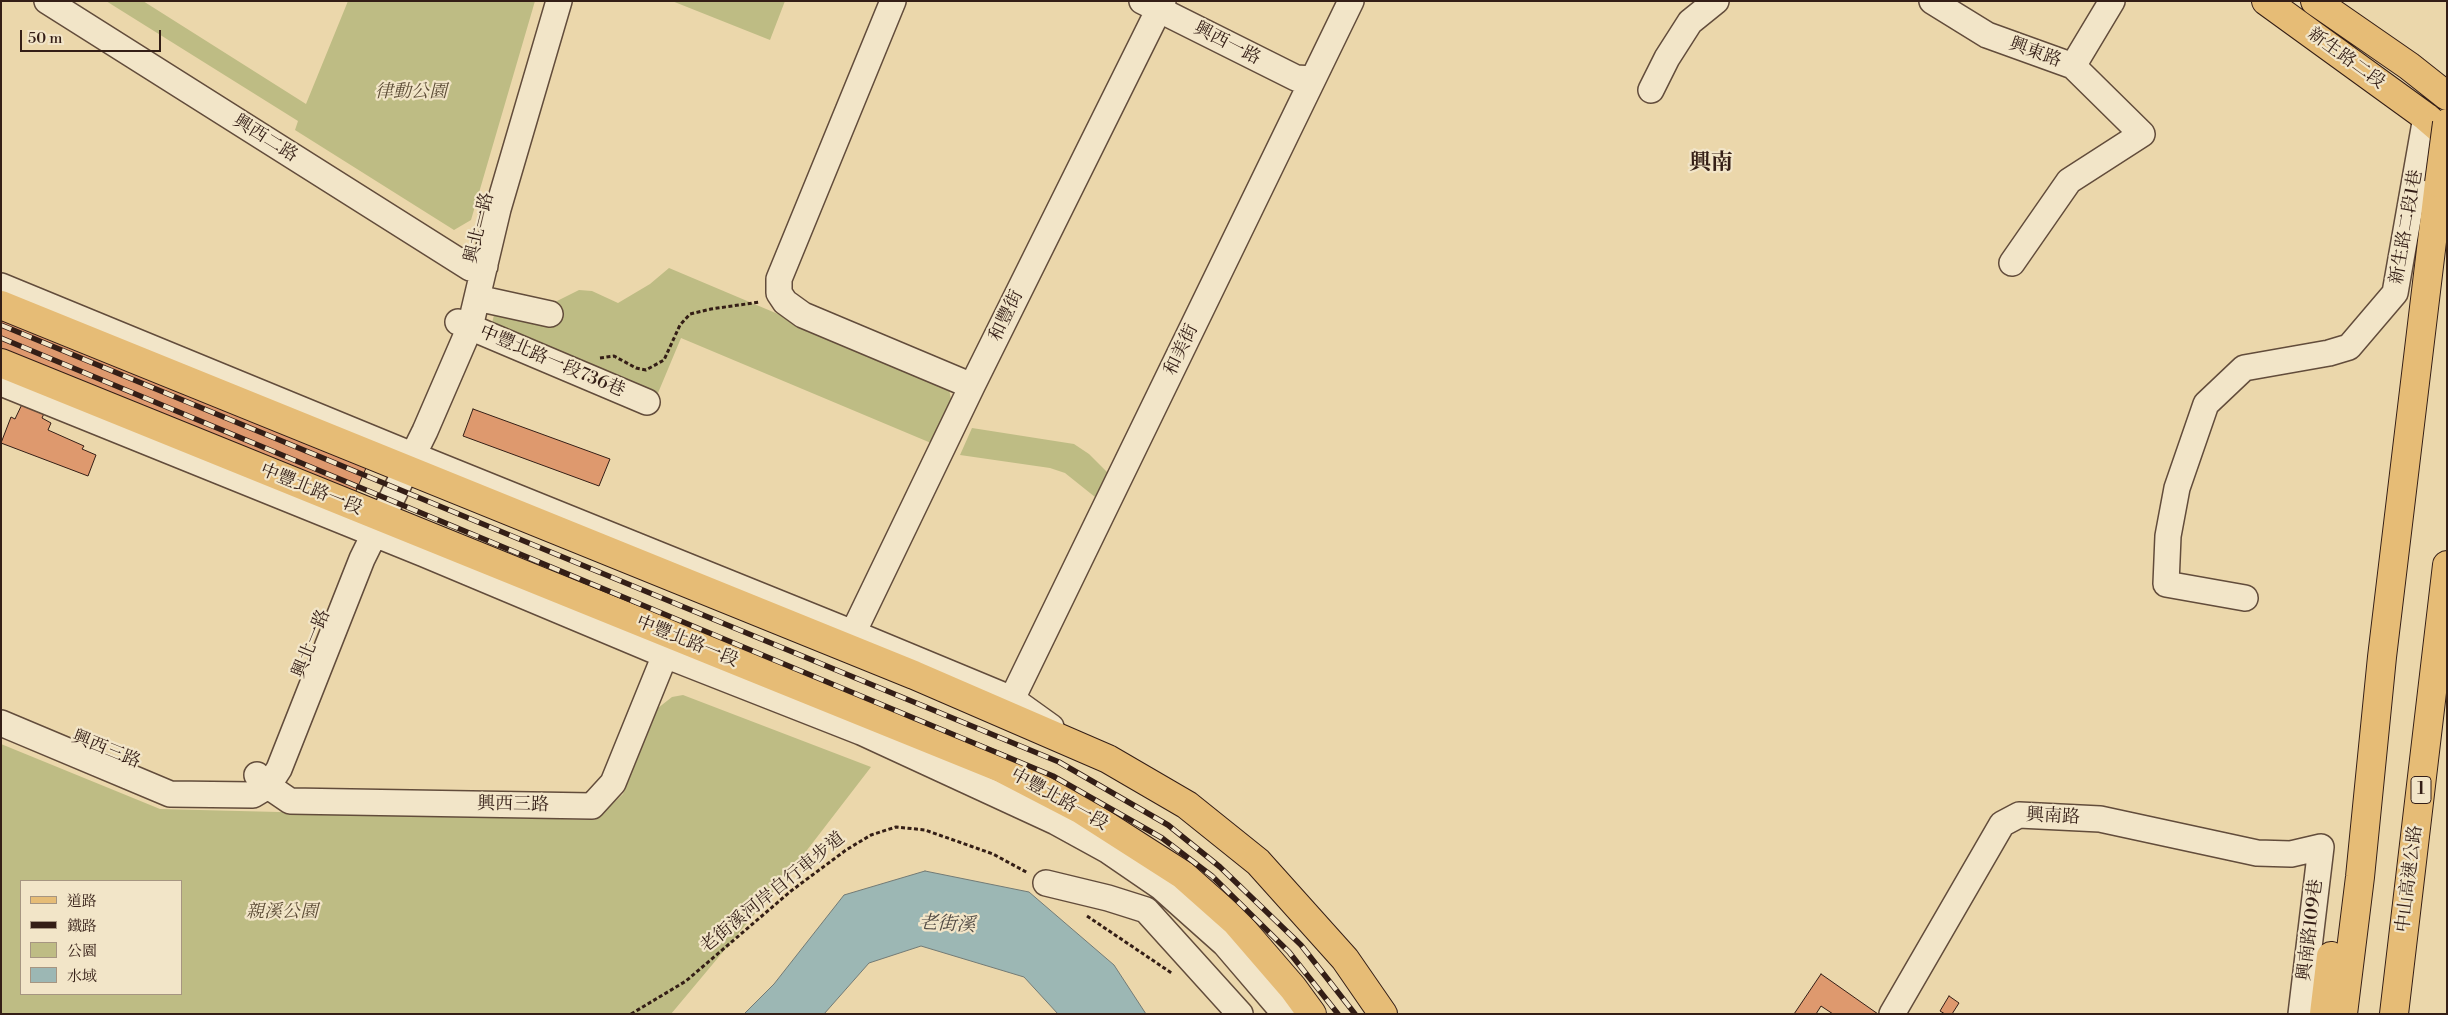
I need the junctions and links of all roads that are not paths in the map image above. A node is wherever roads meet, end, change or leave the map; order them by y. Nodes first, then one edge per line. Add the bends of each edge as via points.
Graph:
1 (48, 1) edge
2 (76, 1) edge
3 (545, 1) edge
4 (558, 1) edge
5 (893, 1) edge
6 (1351, 1) edge
7 (1716, 1) edge
8 (1932, 1) edge
9 (2112, 1) edge
10 (2266, 1) edge
11 (2315, 1) edge
12 (1159, 3) edge
13 (2073, 66) junction
14 (1313, 79) junction
15 (1651, 90) dead end
16 (2447, 96) edge
17 (2437, 120) edge
18 (2447, 135) edge
19 (476, 262) junction
20 (2012, 263) dead end
21 (1, 286) edge
22 (477, 298) junction
23 (1, 305) edge
24 (550, 314) dead end
25 (464, 325) junction
26 (1, 363) edge
27 (1, 383) edge
28 (972, 386) junction
29 (647, 402) dead end
30 (403, 460) junction
31 (370, 524) junction
32 (2447, 566) edge
33 (2244, 598) dead end
34 (853, 633) junction
35 (665, 655) junction
36 (2382, 657) junction
37 (1012, 699) junction
38 (1, 707) edge
39 (1, 723) edge
40 (1071, 742) junction
41 (263, 781) junction
42 (2321, 847) joint
43 (1046, 884) road end
44 (1240, 1014) edge
45 (1285, 1014) edge
46 (1312, 1014) edge
47 (1384, 1014) edge
48 (1892, 1014) edge
49 (2301, 1014) edge
50 (2324, 1014) edge
51 (2343, 1014) edge
52 (2394, 1014) edge

1 - 19 street, 興西二路
2 - 19 street
3 - 19 street, 興北一路 via 483,210
4 - 19 street via 498,209
5 - 28 street via 779,279 779,293 803,315
6 - 14 street, 和美街
7 - 15 street via 1690,22
8 - 13 street, 興東路 via 1987,35
9 - 13 street, 興東路
10 - 17 main road, 新生路二段
11 - 16 main road, 新生路二段
12 - 14 street, 興西一路 via 1296,78
12 - 28 street, 和豐街
13 - 20 street via 2142,134 2069,181
14 - 37 street, 和美街
17 - 18 main road, 新生路二段
17 - 33 street, 新生路二段1巷 via 2395,293 2349,347 2244,368 2206,404 2177,488 2168,536 2166,584
17 - 36 main road, bridge via 2439,183
19 - 22 street
19 - 25 street, 興北一路
21 - 30 street
22 - 24 street
22 - 25 street
23 - 30 main road
25 - 29 street, 中豐北路一段736巷
25 - 30 street, 興北一路
26 - 31 main road, 中豐北路一段
27 - 31 street, 中豐北路一段
28 - 34 street, 和豐街
30 - 31 street, 興北一路
30 - 34 street
30 - 40 main road
31 - 35 street, 中豐北路一段
31 - 41 street, 興北一路 via 279,769
31 - 46 main road, 中豐北路一段 via 1001,768 1080,809 1183,875 1230,916
32 - 52 main road, 中山高速公路 / 1
34 - 37 street
35 - 41 street, 興西三路 via 613,783 592,806 290,801
35 - 45 street, 中豐北路一段 via 861,732 1056,822 1106,850 1161,887 1225,944
36 - 50 main road via 2351,813
36 - 51 main road
37 - 40 street
38 - 41 street, 興西三路 via 173,778
39 - 41 street, 興西三路 via 170,794 253,795
40 - 47 main road via 1108,759 1187,805 1258,862 1345,959
42 - 48 street, 興南路 via 2291,854 2258,853 2100,820 2019,815 2002,824
42 - 49 street, 興南路109巷
43 - 44 street via 1146,910

